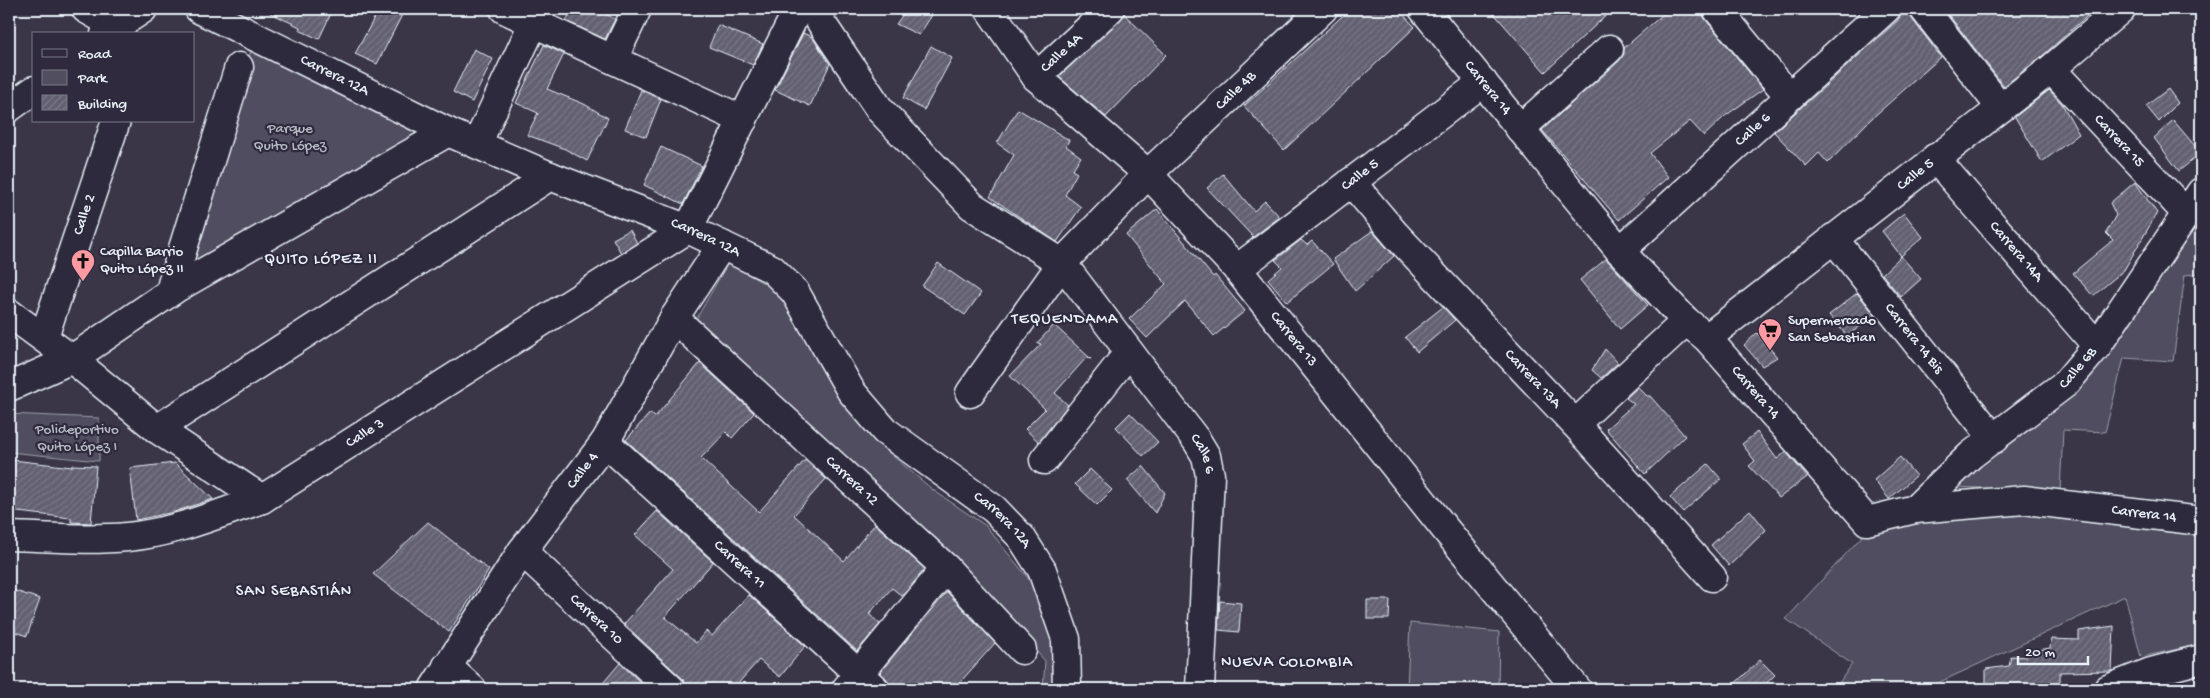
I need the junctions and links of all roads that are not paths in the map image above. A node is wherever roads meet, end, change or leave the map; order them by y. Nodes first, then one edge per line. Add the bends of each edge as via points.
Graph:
1 (86, 9) edge
2 (141, 9) edge
3 (199, 9) edge
4 (504, 9) edge
5 (637, 9) edge
6 (798, 9) edge
7 (812, 9) edge
8 (989, 9) edge
9 (1110, 9) edge
10 (1323, 9) edge
11 (1423, 9) edge
12 (1717, 9) edge
13 (1886, 9) edge
14 (1924, 9) edge
15 (2121, 9) edge
16 (537, 16) edge
17 (110, 30) edge
18 (1609, 49) dead end
19 (613, 59) junction
20 (239, 66) dead end
21 (2051, 69) junction
22 (1036, 77) junction
23 (1483, 82) junction
24 (32, 91) edge
25 (1789, 96) junction
26 (9, 108) edge
27 (2000, 108) junction
28 (743, 120) junction
29 (116, 122) edge
30 (1520, 128) junction
31 (448, 132) junction
32 (477, 144) junction
33 (1935, 158) junction
34 (1148, 174) junction
35 (550, 176) junction
36 (1351, 182) junction
37 (2194, 202) edge
38 (688, 229) junction
39 (1833, 238) junction
40 (722, 245) junction
41 (1620, 251) junction
42 (1062, 263) junction
43 (1238, 269) junction
44 (173, 290) junction
45 (9, 313) edge
46 (674, 318) junction
47 (1686, 321) junction
48 (44, 337) junction
49 (1707, 338) junction
50 (2097, 346) junction
51 (1129, 352) junction
52 (72, 359) junction
53 (9, 387) edge
54 (970, 393) dead end
55 (1575, 424) junction
56 (157, 429) junction
57 (1994, 438) junction
58 (605, 442) junction
59 (1044, 460) dead end
60 (262, 499) junction
61 (1915, 509) junction
62 (2201, 521) edge
63 (9, 536) edge
64 (522, 551) junction
65 (946, 568) junction
66 (1712, 577) dead end
67 (1022, 650) dead end
68 (2201, 660) edge
69 (447, 666) junction
70 (860, 684) edge
71 (433, 689) edge
72 (472, 689) edge
73 (671, 689) edge
74 (1067, 689) edge
75 (1200, 689) edge
76 (1577, 689) edge
77 (2108, 689) edge

1 - 17 street
2 - 17 street
3 - 31 street, Carrera 12A
4 - 16 street
5 - 19 street
6 - 28 street
7 - 42 street via 880,110 972,206
8 - 22 street, Carrera 13
9 - 22 street, Calle 4A
10 - 34 street, Calle 4B
11 - 23 street, Carrera 14
12 - 25 street
13 - 25 street, Calle 6
14 - 27 street
15 - 21 street, Calle 5
16 - 19 street
16 - 32 street
18 - 30 street
19 - 28 street
20 - 44 street via 172,284
21 - 27 street, Calle 5
21 - 37 street, Carrera 15
22 - 34 street, Carrera 13
23 - 30 street, Carrera 14
23 - 36 street, Calle 5
24 - 26 street
25 - 41 street, Calle 6
27 - 33 street, Calle 5
28 - 38 street
29 - 48 street, Calle 2
30 - 41 street, Carrera 14
31 - 32 street, Carrera 12A
31 - 44 street
32 - 35 street, Carrera 12A
33 - 39 street, Calle 5
33 - 50 street, Carrera 14A
34 - 42 street, Calle 4B
34 - 43 street, Carrera 13
35 - 38 street, Carrera 12A
35 - 56 street
36 - 43 street, Calle 5
36 - 55 street, Carrera 13A via 1448,292
37 - 50 street, Calle 6B
38 - 40 street, Carrera 12A
38 - 60 street, Calle 3
39 - 49 street, Calle 5
39 - 57 street, Carrera 14 Bis
40 - 46 street, Calle 4
40 - 74 street, Carrera 12A via 772,269 795,292 851,391 885,431 994,509 1021,537 1042,570 1066,639
41 - 47 street, Carrera 14
42 - 51 street, Calle 6
42 - 54 street, Calle 4B
43 - 76 street, Carrera 13
44 - 52 street
45 - 48 street
46 - 58 street, Calle 4
46 - 65 street, Carrera 12
47 - 49 street, Carrera 14
47 - 55 street
48 - 52 street
49 - 61 street, Carrera 14 via 1867,521
50 - 57 street, Calle 6B via 2066,383
51 - 59 street
51 - 75 street, Calle 6 via 1206,456 1210,475
52 - 53 street
52 - 56 street
55 - 66 street, Carrera 13A
56 - 60 street
57 - 61 street, Calle 6B via 1970,455
58 - 64 street, Calle 4
58 - 70 street, Carrera 11
60 - 63 street, Calle 3 via 166,530 128,537
61 - 62 street, Carrera 14 via 2024,500
64 - 69 street, Calle 4
64 - 73 street, Carrera 10
65 - 67 street, Carrera 12
65 - 70 street
68 - 77 street via 2151,672
69 - 71 street, Calle 4
69 - 72 street

